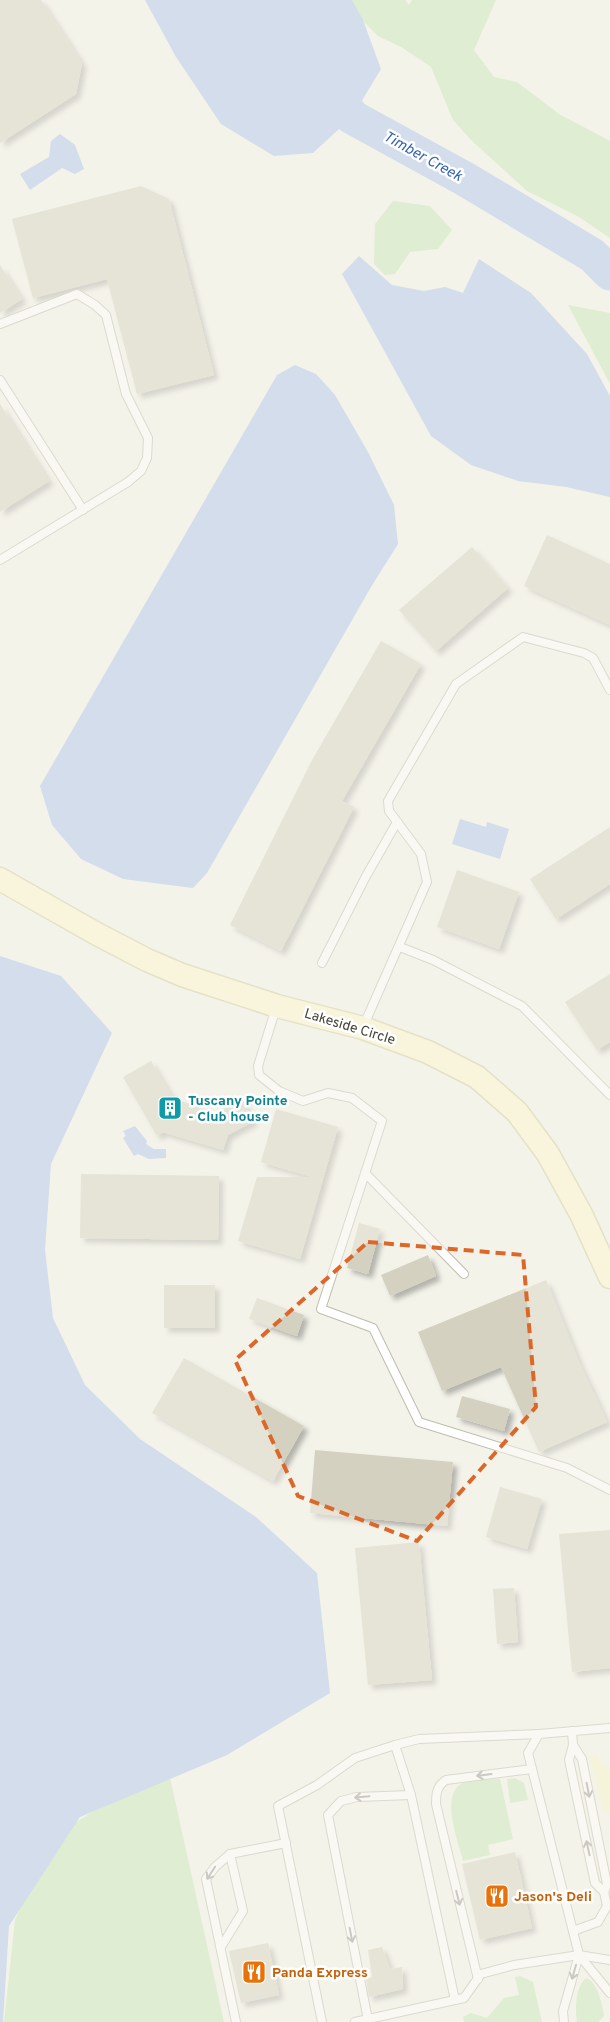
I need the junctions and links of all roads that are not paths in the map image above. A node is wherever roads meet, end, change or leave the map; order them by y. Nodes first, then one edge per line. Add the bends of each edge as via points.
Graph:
1 (0, 324) edge
2 (0, 380) edge
3 (83, 510) junction
4 (0, 560) edge
5 (610, 690) edge
6 (397, 822) junction
7 (0, 879) edge
8 (400, 946) junction
9 (322, 963) dead end
10 (277, 1006) junction
11 (363, 1028) junction
12 (610, 1095) edge
13 (365, 1173) junction
14 (464, 1274) dead end
15 (610, 1277) edge
16 (610, 1490) edge
17 (610, 1728) edge
18 (572, 1731) junction
19 (539, 1734) junction
20 (395, 1745) junction
21 (573, 1745) junction
22 (532, 1769) junction
23 (410, 1795) junction
24 (286, 1843) junction
25 (230, 1854) junction
26 (604, 1892) junction
27 (573, 1931) junction
28 (221, 1947) junction
29 (579, 1956) junction
30 (610, 1960) edge
31 (478, 1979) junction
32 (610, 1993) edge
33 (456, 2000) junction
34 (368, 2020) junction
35 (236, 2022) edge
36 (322, 2022) edge
37 (356, 2022) edge
38 (564, 2022) edge

1 - 3 lane via 77,294 106,315 126,394 148,438 147,458 141,471
2 - 3 lane
3 - 4 lane
5 - 6 lane via 593,658 519,638 456,684 388,801 388,811
6 - 8 lane via 421,854 428,882
6 - 9 lane
7 - 10 street, Lakeside Circle via 147,960
8 - 11 lane
8 - 12 lane via 522,1006
10 - 11 street, Lakeside Circle
10 - 13 lane via 258,1066 259,1075 279,1091 303,1101 328,1094 352,1098 382,1121
11 - 15 street, Lakeside Circle via 428,1052 477,1077 517,1112 548,1154
13 - 14 lane
13 - 16 lane via 321,1309 373,1328 419,1422 567,1468
17 - 18 lane
18 - 19 lane
18 - 21 lane
19 - 20 lane via 419,1739
19 - 22 lane via 528,1753
20 - 23 lane
20 - 24 lane via 354,1758 317,1785 278,1806
21 -> 26 lane via 582,1759 607,1884
26 -> 21 lane via 595,1883 569,1760
22 - 27 lane
22 -> 31 lane via 446,1780 436,1792 436,1804
23 - 33 lane
23 -> 34 lane via 357,1797 341,1801 328,1815
24 - 25 lane
24 - 36 lane
25 - 28 lane via 243,1912
25 -> 28 lane via 206,1879
26 - 27 lane via 607,1906 598,1922
27 - 29 lane
28 - 35 lane
29 - 30 lane
29 - 31 lane via 514,1965 481,1974
29 - 32 lane
29 -> 38 lane via 563,2011
31 - 33 lane via 464,1998
33 - 34 lane
34 - 37 lane

